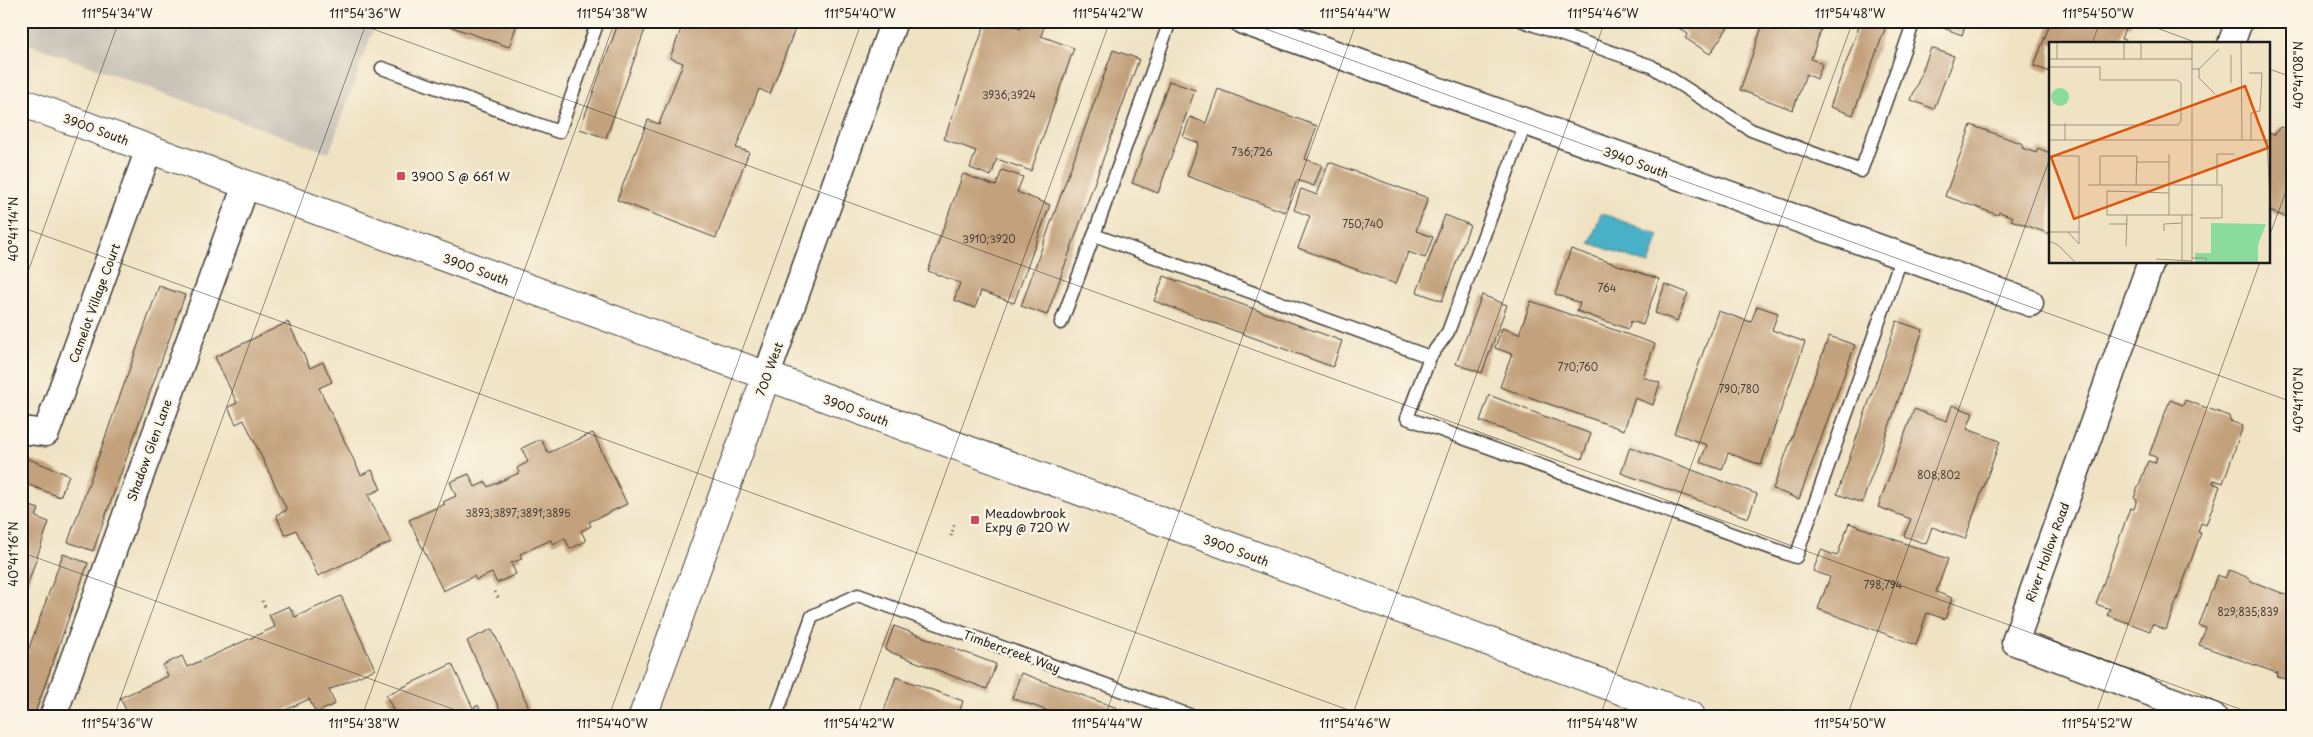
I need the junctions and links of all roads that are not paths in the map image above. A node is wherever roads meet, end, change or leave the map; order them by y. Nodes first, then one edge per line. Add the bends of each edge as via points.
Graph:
1 (598, 21) edge
2 (894, 21) edge
3 (1170, 21) edge
4 (1243, 21) edge
5 (1523, 21) edge
6 (1914, 21) edge
7 (2239, 21) edge
8 (2231, 42) edge
9 (382, 68) dead end
10 (21, 102) edge
11 (1526, 122) junction
12 (149, 149) junction
13 (246, 185) junction
14 (1094, 235) junction
15 (1902, 256) junction
16 (2150, 264) edge
17 (2030, 304) dead end
18 (1060, 322) dead end
19 (1430, 357) junction
20 (766, 377) junction
21 (21, 430) edge
22 (53, 716) edge
23 (643, 716) edge
24 (776, 716) edge
25 (1192, 716) edge
26 (1690, 716) edge
27 (2213, 716) edge

1 - 9 lane via 559,132
2 - 20 street, 700 West
3 - 14 lane
4 - 11 street, 3940 South
5 - 6 lane via 1651,66 1751,130 1861,171
7 - 8 street
10 - 12 main road, 3900 South
11 - 15 street, 3940 South
11 - 19 lane via 1448,332
12 - 13 main road, 3900 South
12 - 21 street, Camelot Village Court via 46,433
13 - 20 main road, 3900 South
13 - 22 street, Shadow Glen Lane
14 - 18 lane
14 - 19 lane
15 - 17 street, 3940 South
15 - 19 lane via 1796,557 1407,418
16 - 27 street, River Hollow Road via 2015,642
20 - 23 main road, 700 West
20 - 26 main road, 3900 South
24 - 25 lane, Timbercreek Way via 812,616 858,595

